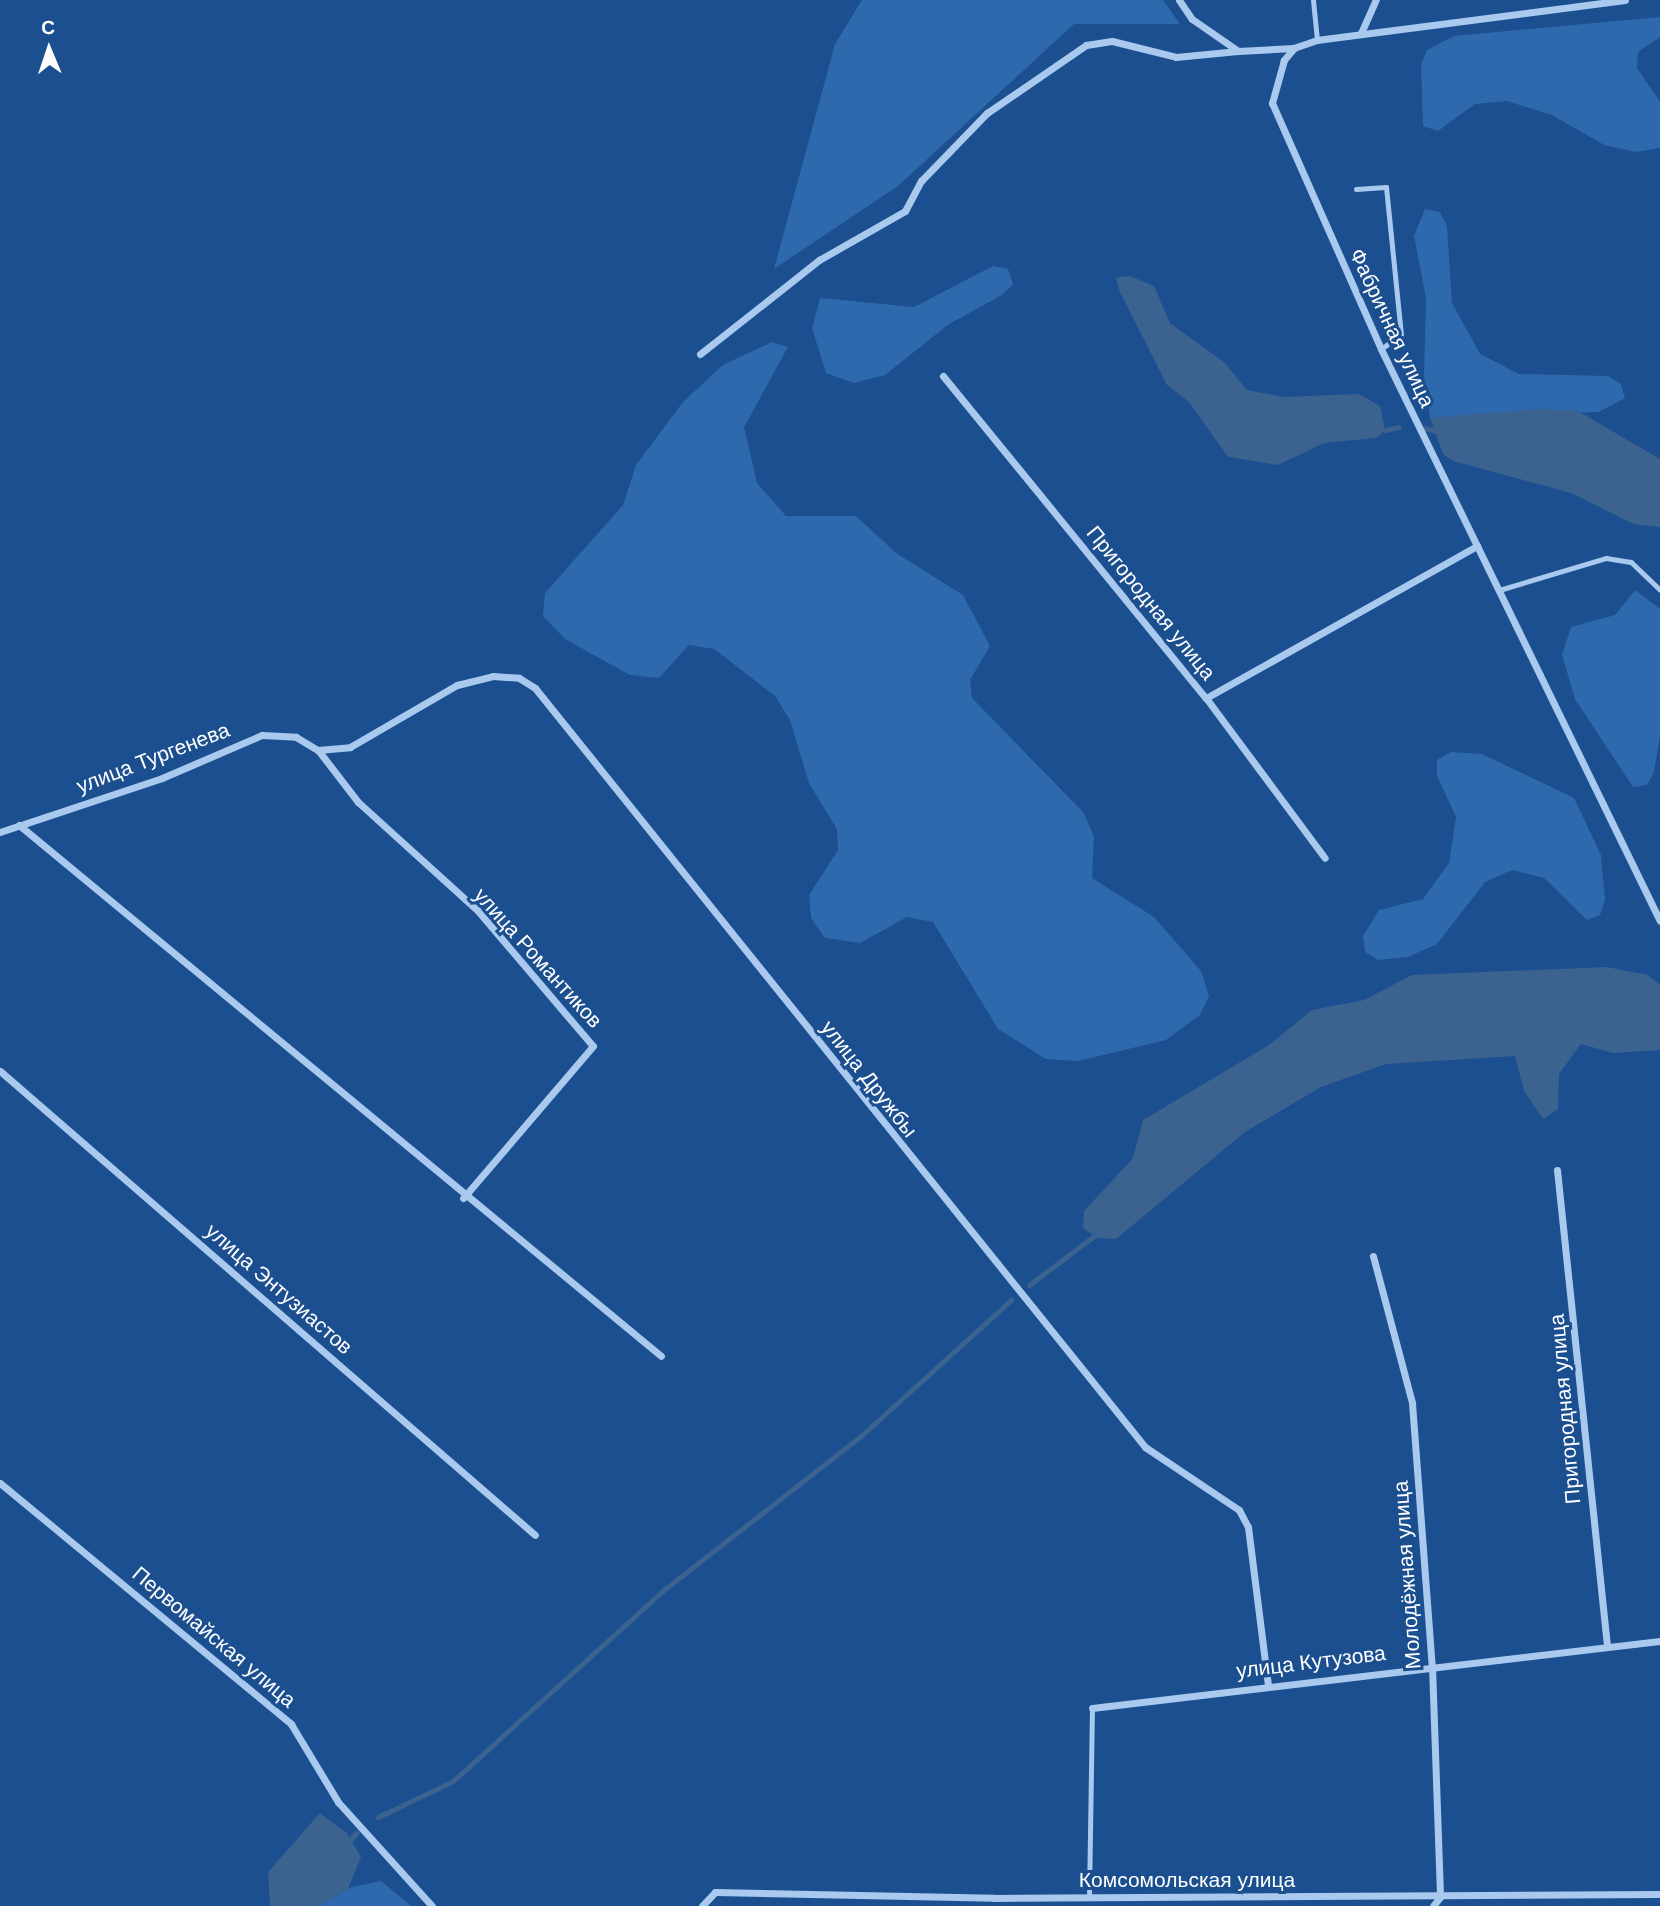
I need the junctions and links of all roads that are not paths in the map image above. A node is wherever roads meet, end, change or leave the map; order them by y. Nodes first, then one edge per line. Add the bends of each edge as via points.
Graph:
1 (1179, 0) edge
2 (1314, 0) edge
3 (1376, 0) edge
4 (1625, 0) edge
5 (1566, 3) edge
6 (1361, 33) junction
7 (1317, 40) junction
8 (1294, 48) junction
9 (1238, 51) junction
10 (1356, 189) dead end
11 (1381, 349) junction
12 (700, 354) dead end
13 (943, 376) dead end
14 (1477, 546) junction
15 (1499, 590) junction
16 (1660, 590) edge
17 (1206, 698) junction
18 (318, 750) junction
19 (19, 825) junction
20 (0, 832) edge
21 (1325, 858) dead end
22 (1660, 921) edge
23 (0, 1071) edge
24 (1557, 1170) dead end
25 (463, 1198) junction
26 (1373, 1256) dead end
27 (661, 1356) dead end
28 (0, 1483) edge
29 (535, 1535) dead end
30 (1660, 1641) edge
31 (1607, 1645) junction
32 (1432, 1666) junction
33 (1268, 1685) junction
34 (1092, 1708) joint
35 (1660, 1894) edge
36 (1258, 1896) junction
37 (1089, 1897) junction
38 (1440, 1897) junction
39 (993, 1898) junction
40 (432, 1906) edge
41 (702, 1906) edge
42 (987, 1906) edge
43 (1250, 1906) edge
44 (1433, 1906) edge

1 - 9 street via 1192,19
2 - 7 lane
3 - 6 street
4 - 5 street
5 - 6 street
6 - 7 street
7 - 8 street
8 - 9 street
8 - 11 street, Фабричная улица via 1275,77 1275,117
9 - 12 street via 1176,57 1112,41 1086,45 987,113 921,181 905,211 818,260
10 - 11 lane via 1386,187 1401,334
11 - 14 street, Фабричная улица
13 - 17 street, Пригородная улица
14 - 15 street, Фабричная улица
14 - 17 street
15 - 16 lane via 1606,558 1631,562
15 - 22 street, Фабричная улица
17 - 21 street, Пригородная улица
18 - 19 street, улица Тургенева via 296,737 262,735 162,778
18 - 25 street, улица Романтиков via 358,802 478,911 593,1045
18 - 33 street, улица Дружбы via 350,747 457,685 493,676 519,678 535,688 1145,1447 1239,1510 1248,1527
19 - 20 street, улица Тургенева
19 - 25 street
23 - 29 street, улица Энтузиастов
24 - 31 street, Пригородная улица
25 - 27 street
26 - 32 street, Молодёжная улица via 1412,1403
28 - 40 street, Первомайская улица via 291,1724 338,1802
30 - 31 street, улица Кутузова
31 - 32 street, улица Кутузова
32 - 33 street, улица Кутузова
32 - 38 street, Молодёжная улица
33 - 34 street, улица Кутузова
34 - 37 lane
35 - 38 street, Комсомольская улица
36 - 37 street, Комсомольская улица
36 - 38 street, Комсомольская улица
36 - 43 street
37 - 39 street, Комсомольская улица
38 - 44 street
39 - 41 street, Комсомольская улица via 715,1892
39 - 42 street

